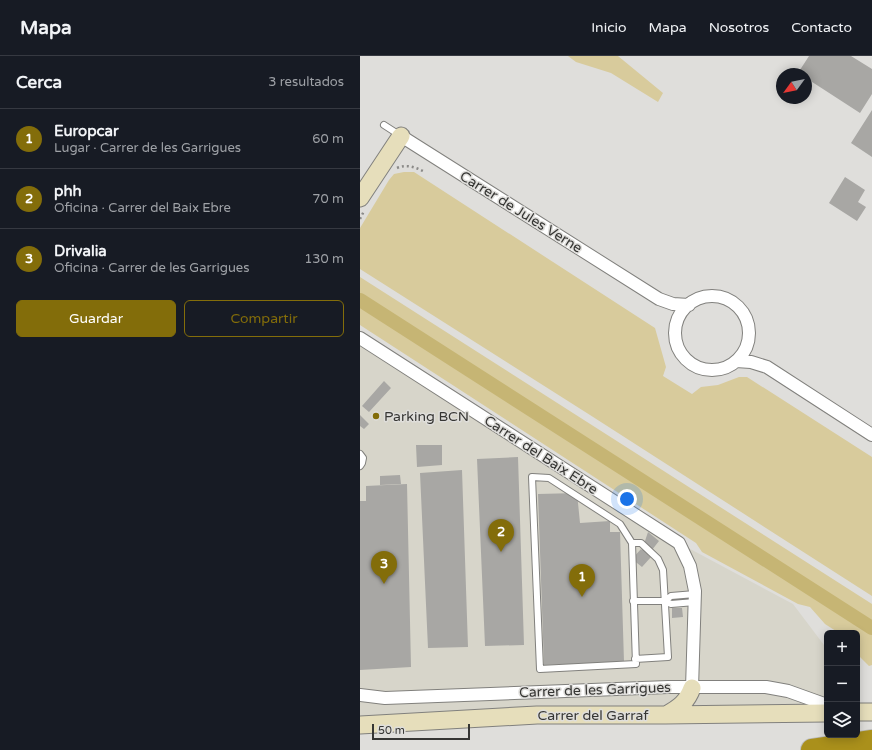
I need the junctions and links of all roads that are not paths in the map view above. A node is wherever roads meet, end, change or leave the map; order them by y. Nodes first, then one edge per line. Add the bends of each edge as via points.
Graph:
1 (384, 125) dead end
2 (401, 136) junction
3 (360, 198) edge
4 (659, 299) junction
5 (689, 305) junction
6 (677, 322) junction
7 (360, 338) edge
8 (748, 340) junction
9 (736, 361) junction
10 (767, 367) junction
11 (872, 435) edge
12 (360, 454) edge
13 (360, 466) edge
14 (632, 543) junction
15 (695, 598) junction
16 (665, 600) junction
17 (634, 601) junction
18 (636, 658) junction
19 (692, 688) junction
20 (360, 695) edge
21 (824, 704) edge
22 (860, 712) edge
23 (872, 712) edge
24 (824, 713) edge
25 (665, 715) junction
26 (360, 725) edge
27 (872, 741) edge
28 (812, 750) edge

1 - 2 lane, Carrer de Jules Verne
2 - 3 main road
2 - 4 street, Carrer de Jules Verne
4 - 5 street, Carrer de Jules Verne via 673,304
4 - 6 street, Carrer de Jules Verne
5 - 6 street
5 - 8 street, Carrer de Jules Verne via 708,297 728,300 737,306 744,316 748,326
6 - 9 street via 677,346 692,364 716,370
7 - 15 street, Carrer del Baix Ebre via 679,543 690,566
8 - 9 street via 742,355
8 - 10 street, Carrer de Jules Verne via 755,354
9 - 10 street, Carrer de Jules Verne
10 - 11 street, Carrer de Jules Verne
12 - 13 lane via 363,458
14 - 16 lane via 641,543 658,559 663,570
14 - 17 lane
14 - 18 lane via 620,524 549,478 532,477 540,669 636,664
15 - 16 lane via 671,596
15 - 19 street, Carrer del Baix Ebre
16 - 17 lane
16 - 18 lane via 668,657
17 - 18 lane
19 - 20 street, Carrer de les Garrigues via 385,698
19 - 21 street, Carrer de les Garrigues via 766,687 788,691
19 - 25 main road via 683,704
22 - 23 main road
24 - 25 main road, Carrer del Garraf
25 - 26 main road, Carrer del Garraf via 537,715
27 - 28 highway

